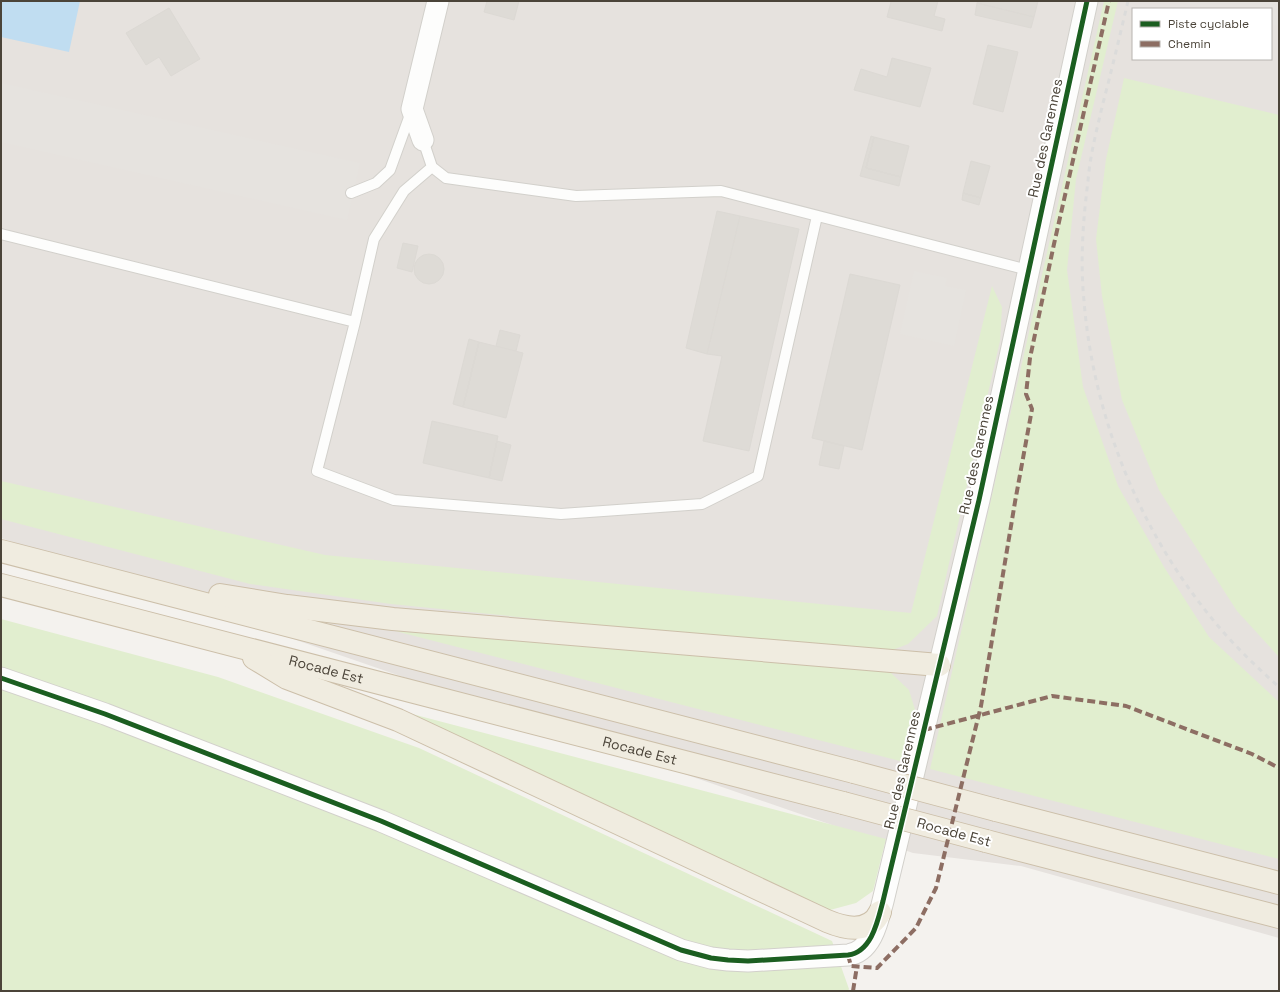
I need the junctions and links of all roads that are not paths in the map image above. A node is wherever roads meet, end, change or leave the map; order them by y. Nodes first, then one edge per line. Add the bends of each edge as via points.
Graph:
1 (438, 1) edge
2 (1087, 1) edge
3 (412, 109) junction
4 (423, 140) joint
5 (432, 167) junction
6 (351, 193) dead end
7 (817, 216) junction
8 (1, 234) edge
9 (1028, 270) junction
10 (355, 322) junction
11 (1, 551) edge
12 (72, 570) junction
13 (1, 585) edge
14 (236, 647) junction
15 (940, 665) junction
16 (1, 678) edge
17 (1279, 882) edge
18 (880, 912) junction
19 (1279, 917) edge

1 - 3 street
2 - 9 street, Rue des Garennes
3 - 4 street
3 - 6 lane via 390,170 376,183
4 - 5 lane
5 - 7 lane via 446,178 576,196 721,191
5 - 10 lane via 404,191 374,239
7 - 9 lane
7 - 10 lane via 758,476 702,504 562,514 402,501 317,471
8 - 10 lane
9 - 15 street, Rue des Garennes
11 - 12 highway
12 - 15 highway via 287,606 393,620
12 - 17 highway, bridge
13 - 14 highway, Rocade Est
14 - 18 highway via 287,678 398,720 827,921 846,927 862,927 871,924
14 - 19 highway, Rocade Est, bridge
15 - 18 street, Rue des Garennes
16 - 18 street, Rue des Garennes via 105,714 381,821 697,955 748,961 851,955 864,947 877,924

